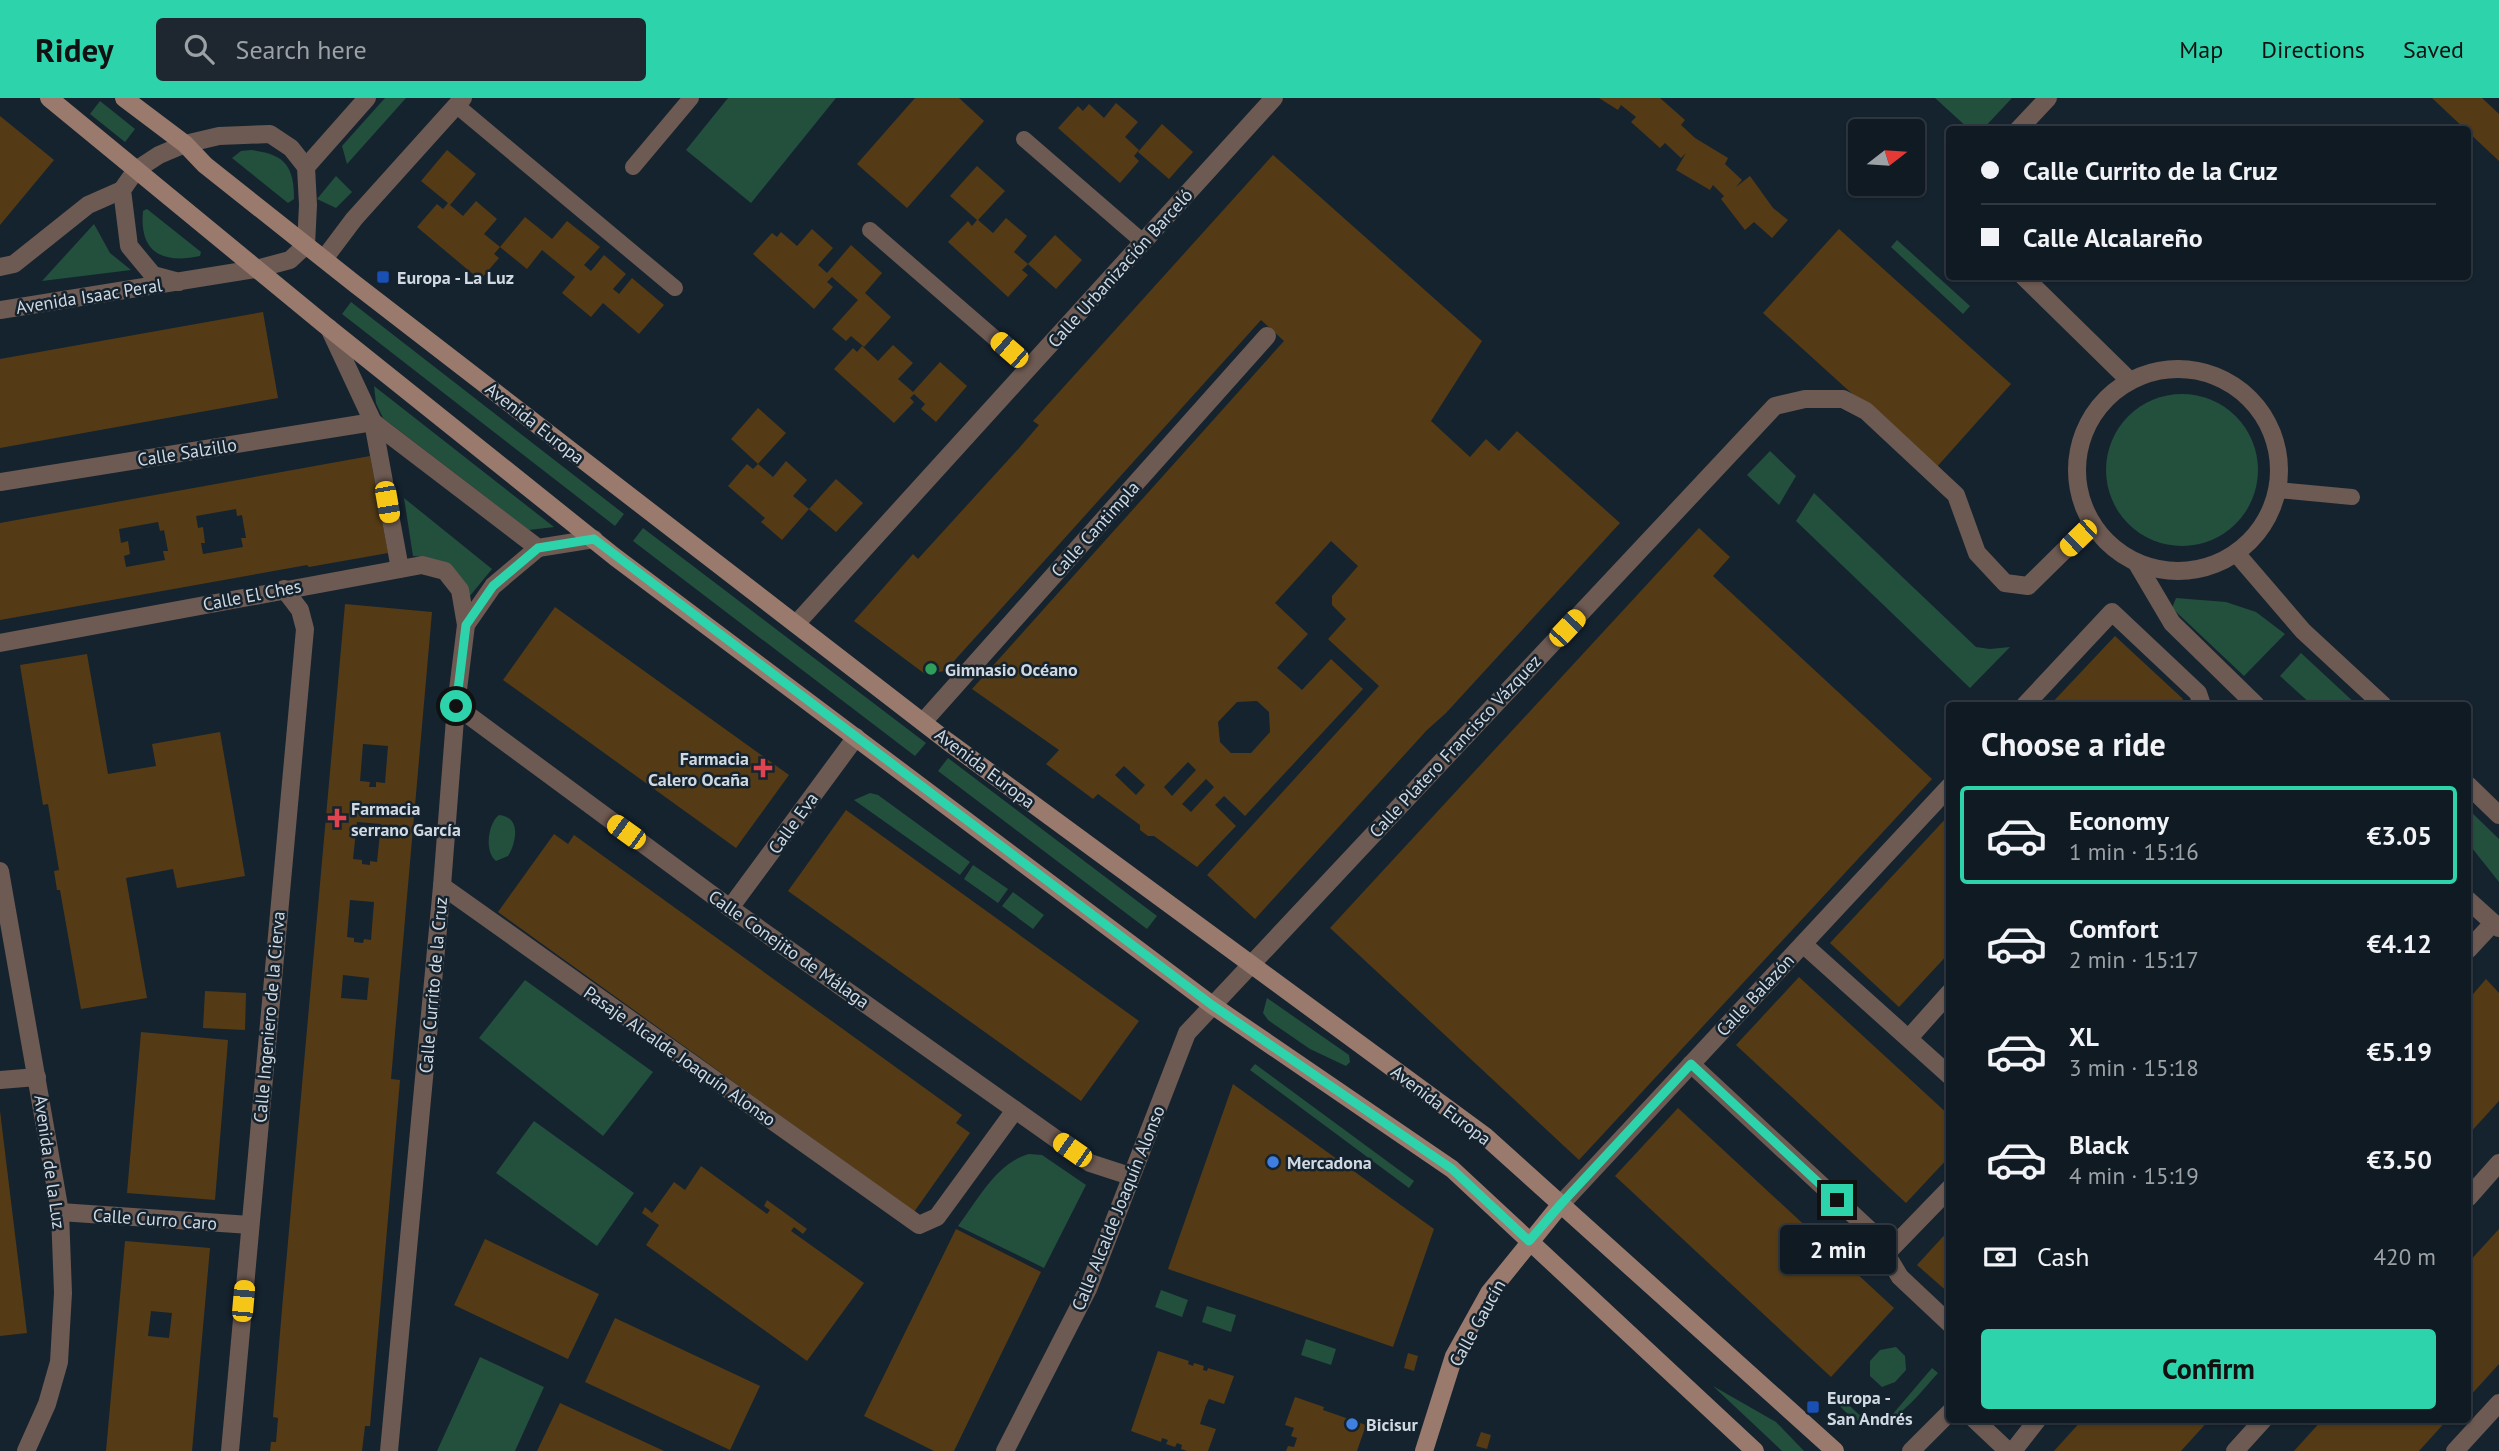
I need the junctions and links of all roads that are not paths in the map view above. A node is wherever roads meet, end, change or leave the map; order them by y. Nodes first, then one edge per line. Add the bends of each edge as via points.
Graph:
1 (49, 98) edge
2 (124, 98) edge
3 (367, 98) edge
4 (691, 98) edge
5 (1273, 98) edge
6 (2048, 98) edge
7 (459, 102) edge
8 (2022, 126) edge
9 (1024, 139) dead end
10 (185, 144) junction
11 (306, 167) junction
12 (633, 167) dead end
13 (136, 170) junction
14 (122, 190) junction
15 (870, 230) dead end
16 (1143, 242) junction
17 (306, 245) junction
18 (324, 259) junction
19 (0, 267) edge
20 (256, 269) junction
21 (2027, 280) edge
22 (179, 282) junction
23 (675, 288) dead end
24 (0, 310) edge
25 (329, 328) junction
26 (1267, 336) dead end
27 (1029, 368) junction
28 (2129, 380) junction
29 (373, 422) junction
30 (0, 482) edge
31 (2277, 490) junction
32 (2353, 497) dead end
33 (2092, 523) junction
34 (594, 539) junction
35 (538, 548) junction
36 (2236, 552) junction
37 (2136, 562) junction
38 (400, 569) junction
39 (284, 589) junction
40 (796, 624) junction
41 (466, 625) junction
42 (0, 643) edge
43 (2028, 702) edge
44 (2201, 702) edge
45 (2253, 702) edge
46 (2380, 702) edge
47 (456, 706) junction
48 (923, 722) junction
49 (856, 737) junction
50 (2471, 788) edge
51 (1946, 790) edge
52 (2499, 815) edge
53 (0, 871) edge
54 (442, 886) junction
55 (2471, 903) edge
56 (730, 908) junction
57 (2496, 925) edge
58 (1803, 944) junction
59 (2471, 947) edge
60 (1250, 964) junction
61 (1946, 996) edge
62 (1212, 1005) junction
63 (1909, 1038) junction
64 (1691, 1064) junction
65 (1946, 1072) edge
66 (37, 1077) junction
67 (0, 1080) edge
68 (1015, 1110) junction
69 (2499, 1163) edge
70 (1130, 1176) junction
71 (1946, 1192) edge
72 (2471, 1195) edge
73 (1561, 1204) junction
74 (60, 1212) junction
75 (250, 1225) junction
76 (1529, 1241) junction
77 (1885, 1254) junction
78 (1946, 1320) edge
79 (2499, 1403) edge
80 (1946, 1416) edge
81 (1979, 1423) edge
82 (2035, 1423) edge
83 (2260, 1423) edge
84 (26, 1451) edge
85 (230, 1451) edge
86 (389, 1451) edge
87 (1005, 1451) edge
88 (1424, 1451) edge
89 (1755, 1451) edge
90 (1835, 1451) edge
91 (1911, 1451) edge
92 (2008, 1451) edge
93 (2014, 1451) edge
94 (2235, 1451) edge
95 (2455, 1451) edge

1 - 13 main road
2 - 10 main road, Avenida Europa
3 - 11 street
4 - 12 lane
5 - 16 street, Calle Urbanización Barceló
6 - 8 street
7 - 18 street
7 - 23 lane
9 - 16 lane
10 - 11 street via 219,136 270,134 291,148
10 - 13 street
10 - 17 main road, Avenida Europa
11 - 17 street
13 - 14 street
13 - 20 main road
14 - 19 street via 88,205 14,264
14 - 22 street via 129,246 153,275
15 - 27 lane
16 - 27 street, Calle Urbanización Barceló
17 - 18 main road, Avenida Europa
17 - 20 street, Avenida Isaac Peral via 289,260
18 - 40 main road, Avenida Europa
20 - 22 street, Avenida Isaac Peral
20 - 25 main road
21 - 28 street
22 - 24 street, Avenida Isaac Peral
25 - 29 street
25 - 34 main road
26 - 48 street, Calle Cantimpla
27 - 40 street, Calle Urbanización Barceló
28 - 31 street via 2178,368 2203,371 2227,381 2247,396 2274,439
28 - 33 street via 2102,401 2084,430 2076,464 2081,498
29 - 30 street, Calle Salzillo
29 - 35 street
29 - 38 street
31 - 32 lane
31 - 36 street via 2269,514
33 - 37 street via 2117,551
33 - 60 street, Calle Platero Francisco Vázquez via 2028,586 2005,583 1976,553 1956,495 1866,411 1843,399 1805,399 1775,406
34 - 35 street
34 - 49 main road
35 - 41 street, Calle Currito de la Cruz via 493,586
36 - 37 street via 2217,564 2194,570 2175,571
36 - 46 street via 2303,631
37 - 45 street via 2172,623
38 - 39 street, Calle El Ches
38 - 41 street, Calle El Ches via 422,565 445,571 460,590
39 - 42 street, Calle El Ches
39 - 75 street, Calle Ingeniero de la Cierva via 300,610 305,629
40 - 48 main road, Avenida Europa
41 - 47 street, Calle Currito de la Cruz
43 - 44 street via 2112,612 2198,693
47 - 54 street, Calle Currito de la Cruz
47 - 56 street, Calle Conejito de Málaga
48 - 60 main road, Avenida Europa
49 - 56 street, Calle Eva
49 - 62 main road
50 - 52 street
51 - 58 street, Calle Balazón
53 - 66 street, Avenida de la Luz
54 - 68 street, Pasaje Alcalde Joaquín Alonso via 919,1225 937,1217
54 - 86 street, Calle Currito de la Cruz
55 - 57 street
56 - 68 street, Calle Conejito de Málaga
57 - 59 street
58 - 63 street
58 - 64 street, Calle Balazón
60 - 62 street, Calle Platero Francisco Vázquez
60 - 73 main road, Avenida Europa via 1485,1136
61 - 63 street
62 - 70 street, Calle Alcalde Joaquín Alonso via 1187,1032
62 - 76 main road via 1452,1169
63 - 65 street
64 - 73 street, Calle Balazón
64 - 77 street via 1874,1234
66 - 67 street
66 - 74 street, Avenida de la Luz
68 - 70 street, Calle Conejito de Málaga via 1090,1163
69 - 72 street
70 - 87 street, Calle Alcalde Joaquín Alonso via 1088,1289
71 - 77 street
73 - 76 main road, Calle Gaucín
73 - 90 main road, Avenida Europa
74 - 75 street, Calle Curro Caro
74 - 84 street, Avenida de la Luz via 63,1293 58,1362 47,1404
75 - 85 street, Calle Ingeniero de la Cierva
76 - 88 main road, Calle Gaucín via 1489,1293 1454,1356
76 - 89 main road
77 - 78 street via 1900,1277
79 - 95 street
80 - 91 street
81 - 92 street
82 - 93 street
83 - 94 street

